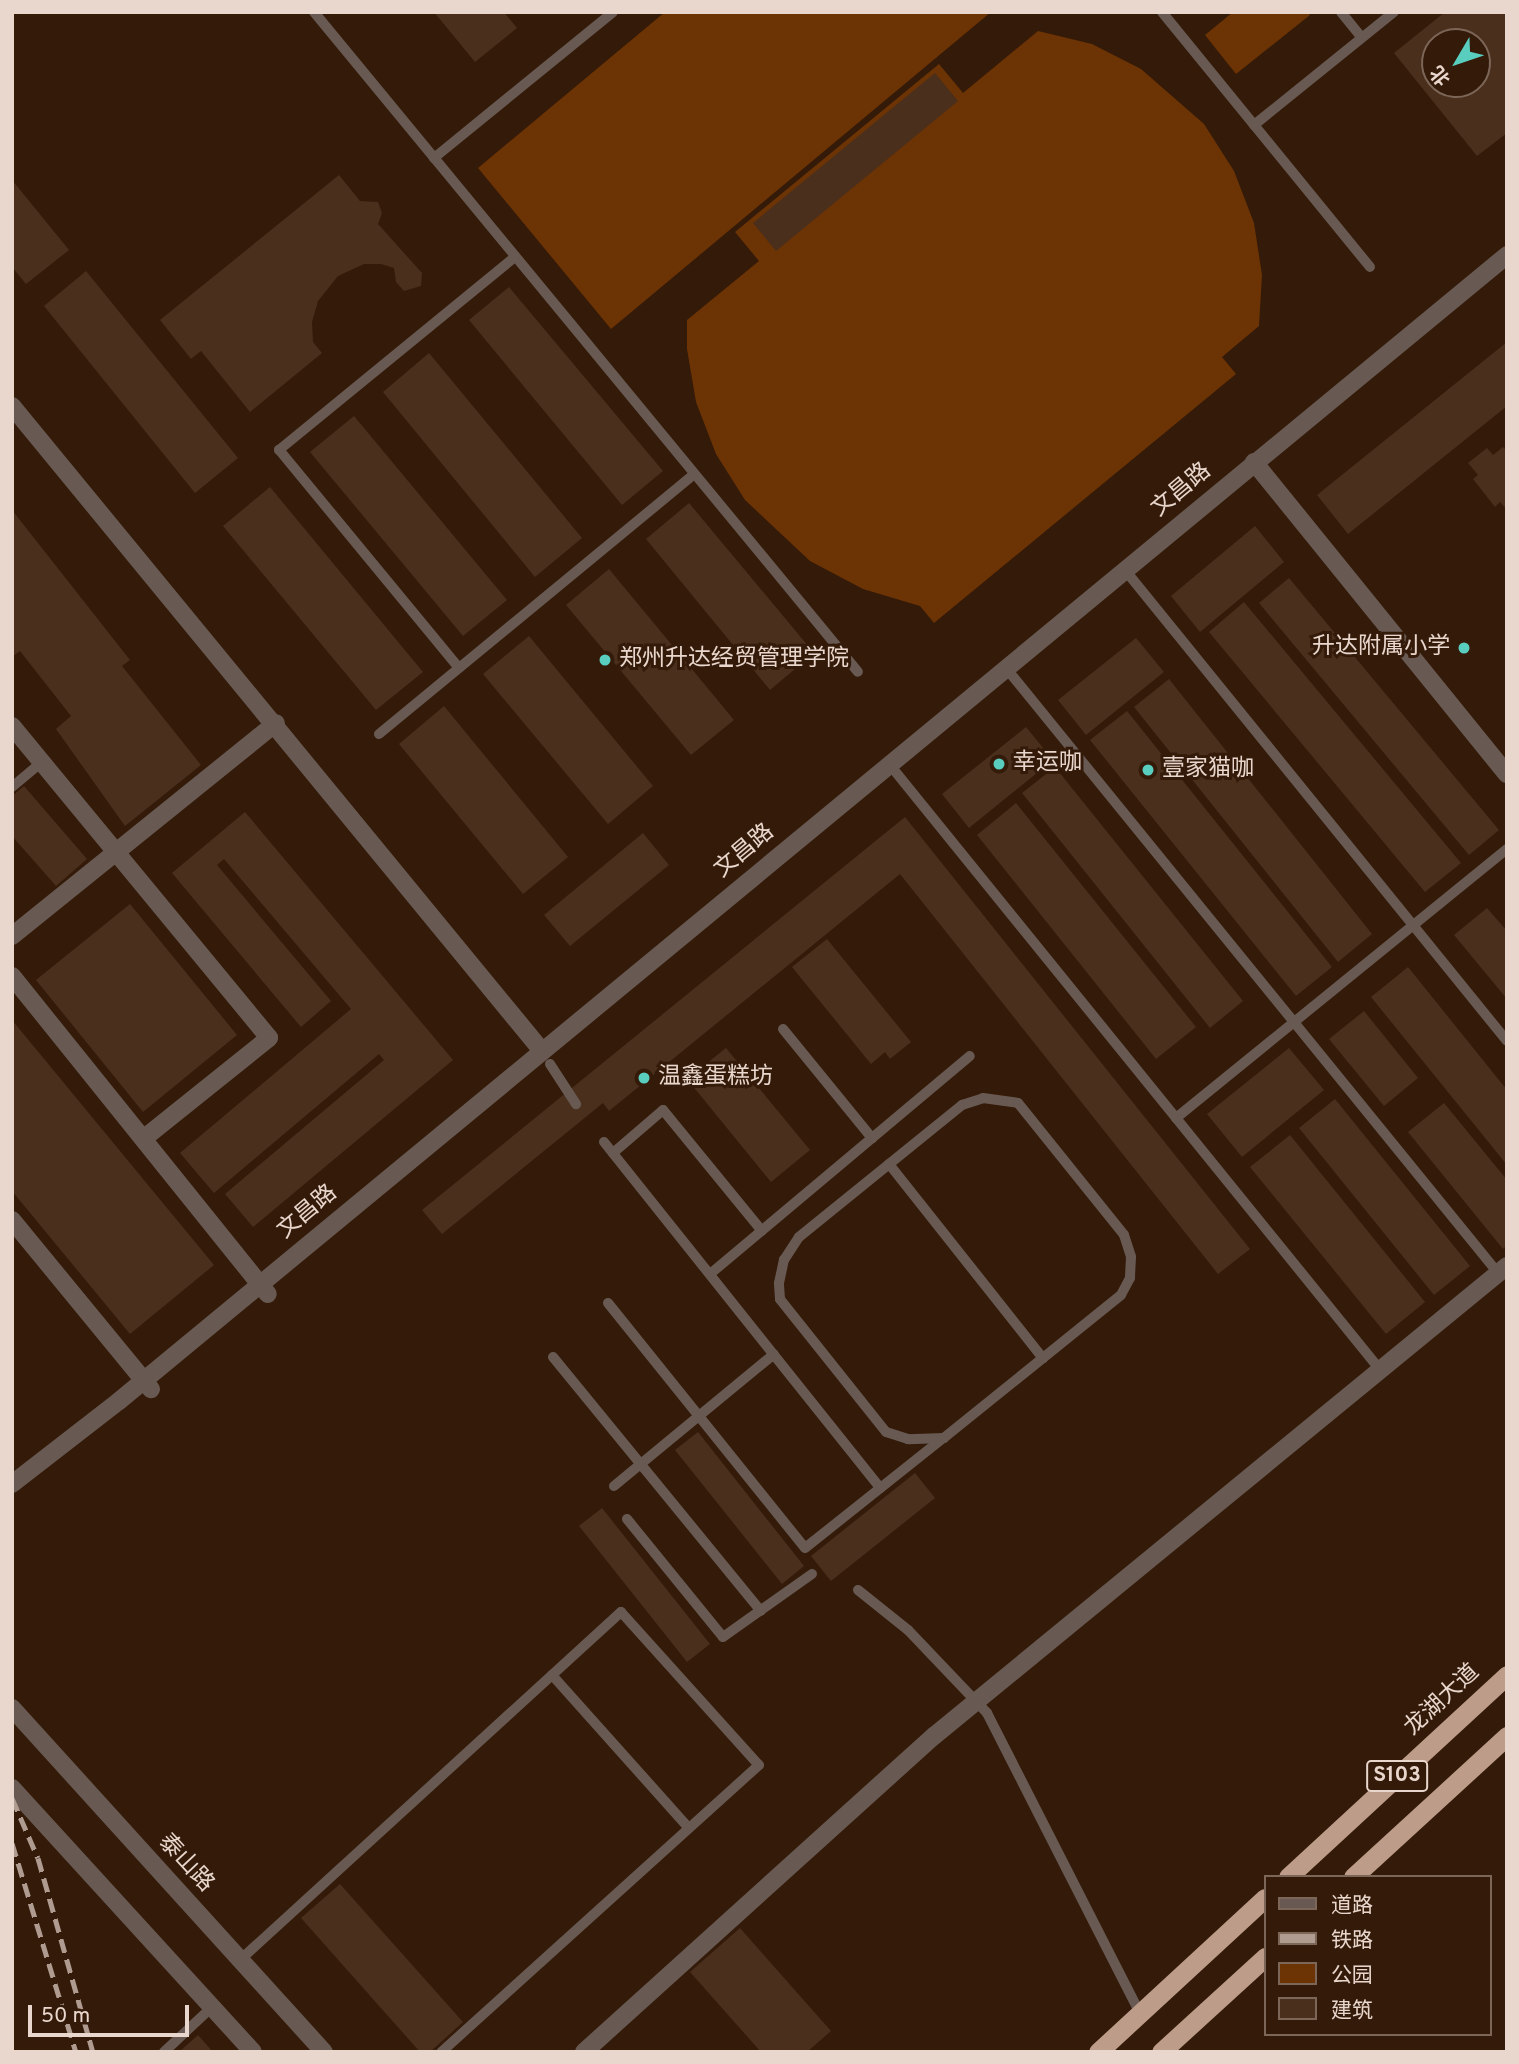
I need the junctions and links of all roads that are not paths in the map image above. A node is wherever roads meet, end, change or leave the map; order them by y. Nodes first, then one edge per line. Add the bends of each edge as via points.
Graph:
1 (314, 12) edge
2 (613, 12) edge
3 (1162, 12) edge
4 (1341, 12) edge
5 (1394, 12) edge
6 (1362, 38) junction
7 (1254, 125) junction
8 (434, 158) junction
9 (1507, 255) edge
10 (515, 257) junction
11 (1370, 267) dead end
12 (12, 406) edge
13 (1254, 462) junction
14 (694, 474) junction
15 (1125, 570) junction
16 (458, 668) junction
17 (1006, 668) junction
18 (858, 672) dead end
19 (276, 723) junction
20 (12, 726) edge
21 (379, 733) dead end
22 (42, 762) junction
23 (890, 765) junction
24 (1507, 774) edge
25 (12, 787) edge
26 (1507, 849) edge
27 (117, 853) junction
28 (1413, 926) junction
29 (12, 936) edge
30 (12, 976) edge
31 (1294, 1022) junction
32 (783, 1029) dead end
33 (1507, 1041) edge
34 (970, 1056) dead end
35 (546, 1058) junction
36 (576, 1104) dead end
37 (1176, 1118) junction
38 (872, 1138) junction
39 (143, 1139) junction
40 (604, 1142) dead end
41 (613, 1153) junction
42 (889, 1164) junction
43 (12, 1220) edge
44 (762, 1231) junction
45 (1502, 1270) edge
46 (710, 1275) junction
47 (264, 1289) junction
48 (608, 1303) dead end
49 (774, 1354) junction
50 (553, 1357) dead end
51 (1043, 1358) junction
52 (1381, 1371) junction
53 (148, 1385) junction
54 (699, 1416) junction
55 (944, 1438) junction
56 (641, 1463) junction
57 (12, 1484) edge
58 (614, 1486) dead end
59 (880, 1488) junction
60 (627, 1519) dead end
61 (812, 1574) dead end
62 (858, 1590) dead end
63 (761, 1611) junction
64 (552, 1675) junction
65 (1507, 1675) edge
66 (976, 1702) junction
67 (12, 1708) edge
68 (1507, 1736) edge
69 (12, 1788) edge
70 (690, 1828) junction
71 (1290, 1875) edge
72 (1355, 1875) edge
73 (1264, 1899) edge
74 (1264, 1958) edge
75 (240, 1960) junction
76 (212, 2007) junction
77 (1140, 2013) junction
78 (164, 2052) edge
79 (253, 2052) edge
80 (324, 2052) edge
81 (441, 2052) edge
82 (583, 2052) edge
83 (1098, 2052) edge
84 (1161, 2052) edge

1 - 8 lane
2 - 8 lane
3 - 7 lane
4 - 6 lane
5 - 6 lane
6 - 7 lane
7 - 11 lane
8 - 10 lane
9 - 13 street, 文昌路
10 - 14 lane
10 - 16 lane via 279,450
12 - 19 street
13 - 15 street, 文昌路
13 - 24 street
14 - 16 lane
14 - 18 lane
15 - 17 street, 文昌路
15 - 28 lane
16 - 21 lane
17 - 23 street, 文昌路
17 - 31 lane
19 - 27 street
19 - 35 street
20 - 22 street
22 - 25 lane
22 - 27 street
23 - 35 street, 文昌路
23 - 37 lane
26 - 28 lane
27 - 29 street
27 - 39 street via 270,1038
28 - 31 lane
28 - 33 lane
30 - 39 street
31 - 37 lane
31 - 45 lane
32 - 38 lane
34 - 38 lane
35 - 36 lane
35 - 47 street, 文昌路
37 - 52 lane
38 - 44 lane
39 - 47 street
40 - 41 lane
41 - 44 lane via 663,1110
41 - 46 lane
42 - 51 lane
42 - 51 lane via 962,1105 982,1098 1018,1103 1124,1235 1131,1257 1130,1278 1121,1295
42 - 55 lane via 799,1237 784,1260 780,1299 886,1432 926,1441
43 - 53 street
44 - 46 lane
45 - 52 street
46 - 49 lane
47 - 53 street, 文昌路
48 - 54 lane
49 - 54 lane
49 - 59 lane
50 - 56 lane
51 - 55 lane
52 - 66 street
53 - 57 street, 文昌路
54 - 56 lane
54 - 59 lane via 805,1548
55 - 59 lane
56 - 58 lane
56 - 63 lane
60 - 63 lane via 723,1637
61 - 63 lane
62 - 66 lane via 908,1630
64 - 70 lane
64 - 70 lane via 621,1612 750,1755 759,1765
64 - 75 lane
65 - 71 highway, 龙湖大道 / S103
66 - 77 lane via 987,1713
66 - 82 street
67 - 75 street, 泰山路
68 - 72 highway, S103
69 - 76 street
70 - 81 lane
73 - 77 highway
74 - 84 highway
75 - 80 street, 泰山路
76 - 78 lane
76 - 79 street
77 - 83 highway

